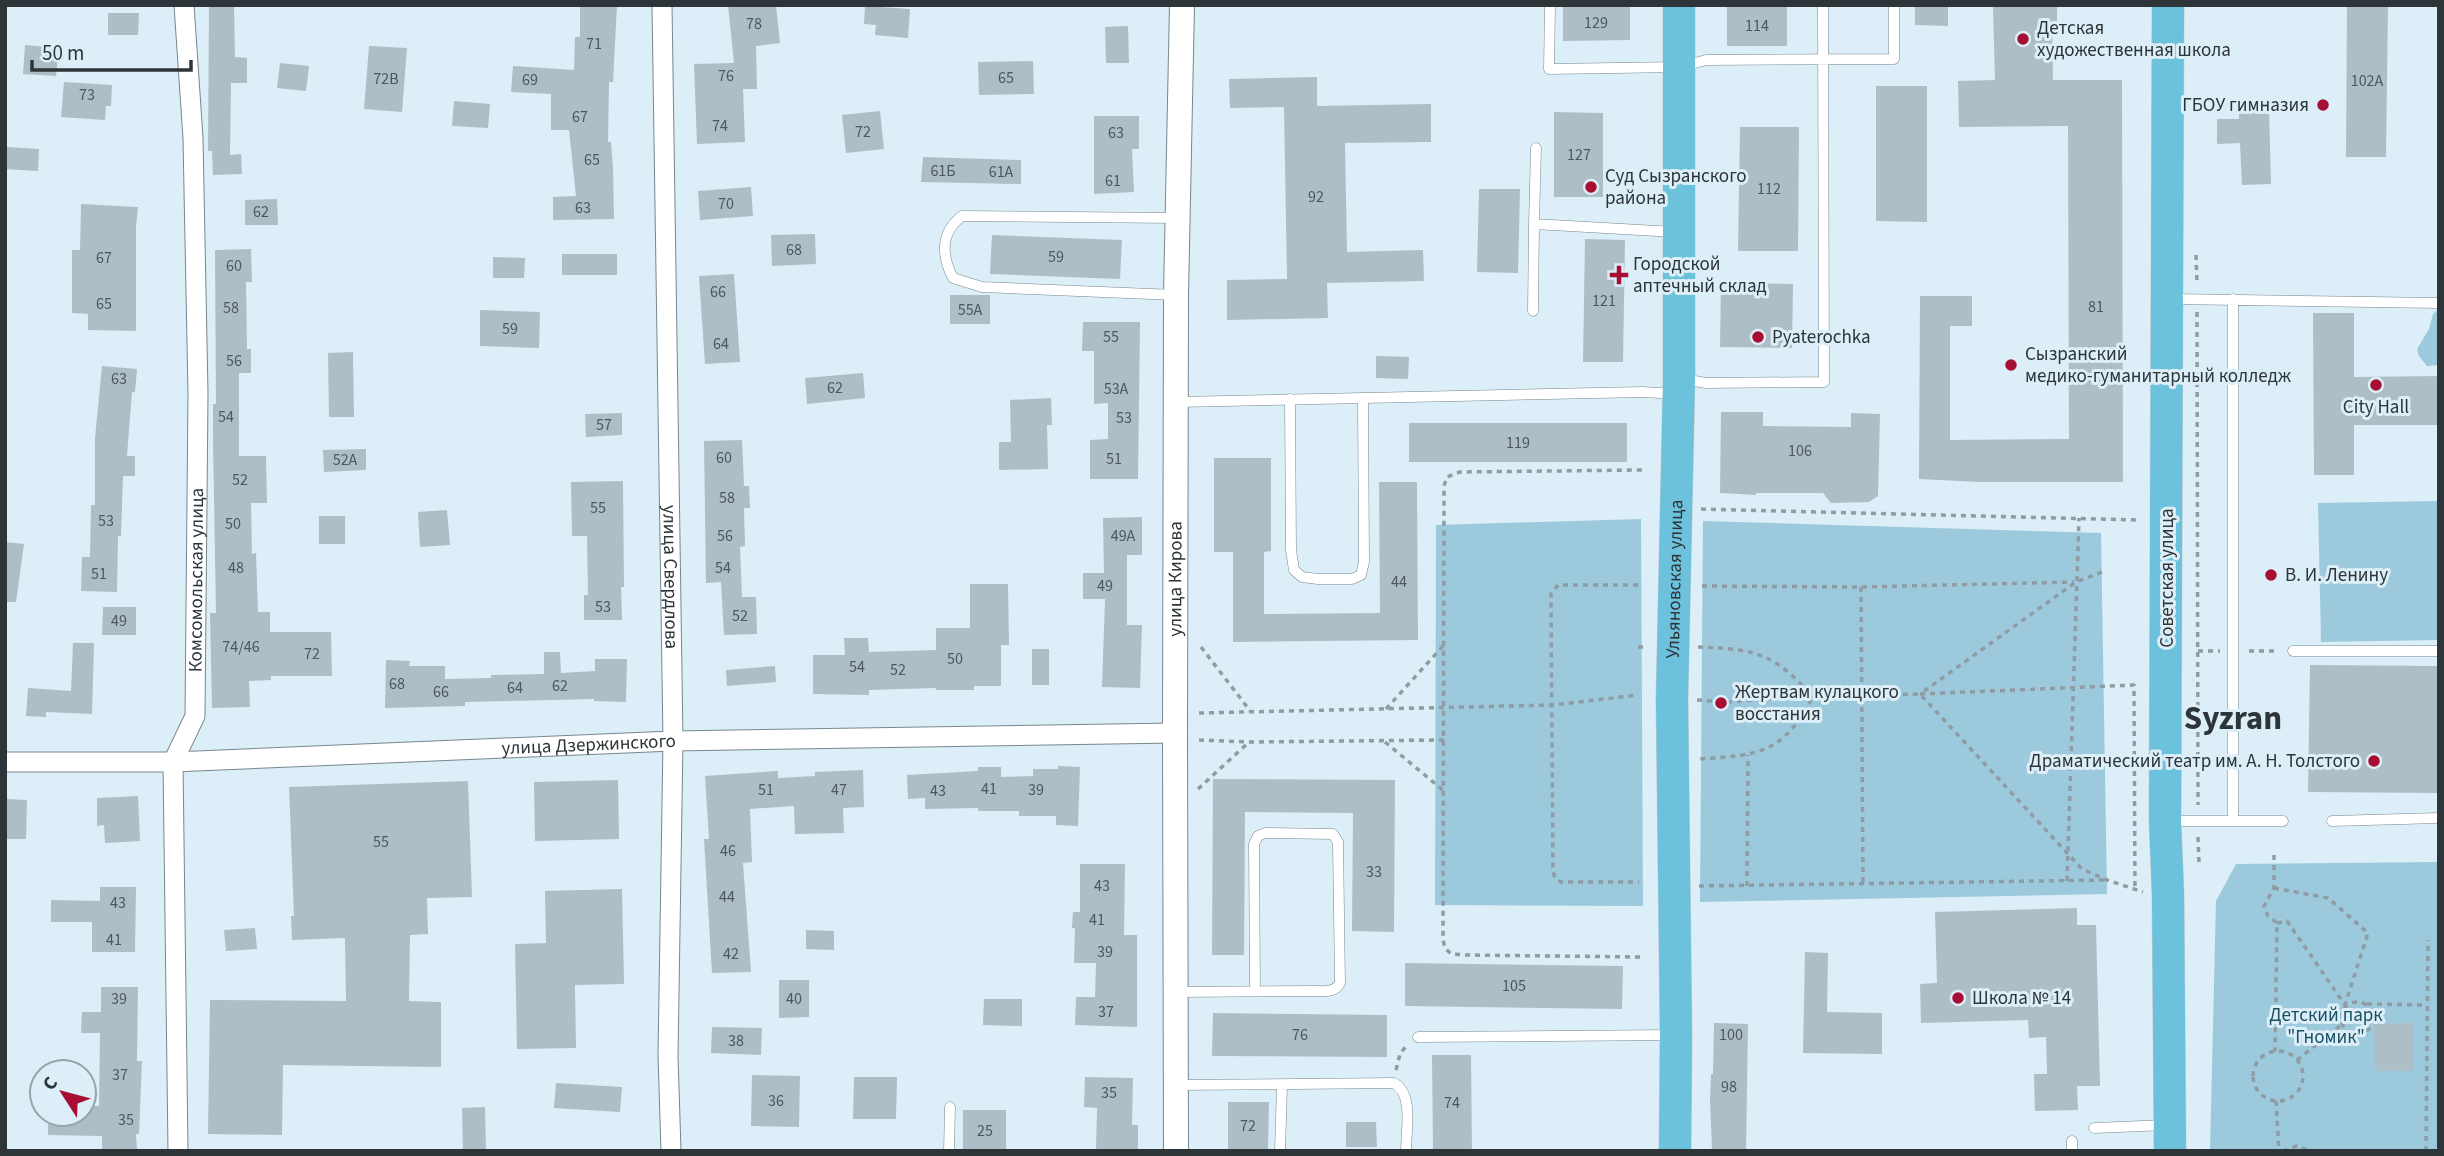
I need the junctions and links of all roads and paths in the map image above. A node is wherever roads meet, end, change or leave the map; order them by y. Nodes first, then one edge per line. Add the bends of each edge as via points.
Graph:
1 (184, 5) edge
2 (662, 5) edge
3 (1182, 5) edge
4 (1550, 5) edge
5 (1679, 5) edge
6 (1823, 5) edge
7 (1894, 5) edge
8 (2168, 5) edge
9 (1823, 59) junction
10 (1679, 67) junction
11 (1536, 148) dead end
12 (1178, 218) junction
13 (1534, 224) junction
14 (1679, 233) junction
15 (2196, 255) dead end
16 (1176, 295) junction
17 (2182, 299) junction
18 (2233, 299) junction
19 (2439, 303) edge
20 (1534, 311) dead end
21 (1679, 386) junction
22 (1363, 398) junction
23 (1290, 400) junction
24 (1176, 402) junction
25 (1642, 470) dead end
26 (1698, 509) dead end
27 (2079, 518) junction
28 (2136, 520) dead end
29 (2102, 572) dead end
30 (2076, 582) junction
31 (1638, 585) dead end
32 (1702, 586) dead end
33 (1861, 587) junction
34 (1444, 645) junction
35 (1638, 647) dead end
36 (1673, 647) junction
37 (1201, 648) dead end
38 (2293, 651) dead end
39 (2439, 651) edge
40 (2073, 688) junction
41 (1920, 694) junction
42 (1638, 695) dead end
43 (1814, 696) junction
44 (1862, 696) junction
45 (1696, 700) dead end
46 (1553, 705) junction
47 (1386, 709) junction
48 (1444, 709) junction
49 (1251, 712) junction
50 (1199, 713) dead end
51 (1175, 733) junction
52 (1199, 740) dead end
53 (1384, 740) junction
54 (1445, 740) junction
55 (673, 741) junction
56 (1249, 742) junction
57 (1748, 755) junction
58 (1696, 759) dead end
59 (5, 762) edge
60 (173, 762) junction
61 (1198, 789) dead end
62 (1444, 791) junction
63 (2439, 818) edge
64 (2165, 821) junction
65 (2198, 821) junction
66 (2234, 821) junction
67 (2283, 821) dead end
68 (2332, 821) dead end
69 (2067, 853) junction
70 (2274, 855) dead end
71 (2199, 863) dead end
72 (2107, 880) junction
73 (2067, 881) junction
74 (1639, 882) dead end
75 (1863, 884) junction
76 (1696, 886) dead end
77 (1747, 886) junction
78 (2274, 888) junction
79 (2136, 891) junction
80 (2168, 894) junction
81 (2277, 923) junction
82 (2428, 940) dead end
83 (1640, 957) dead end
84 (1255, 990) junction
85 (1176, 992) junction
86 (2365, 1004) junction
87 (2345, 1005) junction
88 (2427, 1005) junction
89 (2341, 1024) junction
90 (1676, 1035) junction
91 (1418, 1037) joint
92 (2275, 1051) junction
93 (2297, 1060) junction
94 (1394, 1083) junction
95 (1177, 1085) junction
96 (1282, 1085) junction
97 (2276, 1101) junction
98 (950, 1107) dead end
99 (2094, 1128) dead end
100 (2170, 1138) edge
101 (178, 1151) edge
102 (671, 1151) edge
103 (949, 1151) edge
104 (1176, 1151) edge
105 (1280, 1151) edge
106 (1406, 1151) edge
107 (1675, 1151) edge
108 (2281, 1151) edge
109 (2310, 1151) edge
110 (2426, 1151) edge

1 - 60 street, Комсомольская улица via 193,138 198,393 195,716
2 - 55 street, улица Свердлова
3 - 12 street, улица Кирова
4 - 10 lane via 1549,69
5 - 10 main road, Ульяновская улица
6 - 9 lane
7 - 9 lane via 1894,59
8 - 17 main road, Советская улица
9 - 10 lane via 1706,60
9 - 21 lane via 1824,382
10 - 14 main road, Ульяновская улица
11 - 13 lane
12 - 16 street, улица Кирова
12 - 16 lane via 962,216 951,224 945,253 953,278 982,286
13 - 14 lane
13 - 20 lane
14 - 21 main road, Ульяновская улица
15 - 17 path
16 - 24 street, улица Кирова
17 - 18 lane
17 - 64 main road, Советская улица
17 - 65 path
18 - 19 lane
18 - 66 lane
21 - 22 lane via 1643,392
21 - 36 main road, Ульяновская улица
22 - 23 lane
22 - 23 lane via 1364,562 1361,575 1352,579 1302,577 1294,570
23 - 24 lane
24 - 51 street, улица Кирова
25 - 34 path via 1460,472 1447,477
26 - 27 path
27 - 28 path
27 - 30 path
29 - 30 path
30 - 33 path
30 - 40 path
30 - 41 path
31 - 46 path via 1568,583 1553,588
32 - 33 path
33 - 44 path
34 - 47 path
34 - 48 path
35 - 36 path
36 - 43 path via 1755,652 1777,663
36 - 90 main road, Ульяновская улица
37 - 49 path
38 - 39 lane
40 - 41 path
40 - 69 path
40 - 79 path via 2134,685
41 - 44 path
41 - 69 path
42 - 46 path
43 - 44 path
43 - 45 path
43 - 57 path via 1800,723 1785,738
44 - 75 path
46 - 48 path
46 - 74 path via 1555,878 1561,882
47 - 48 path
47 - 49 path
48 - 54 path
49 - 50 path
51 - 55 street, улица Дзержинского
51 - 85 street, улица Кирова
52 - 56 path
53 - 54 path
53 - 56 path
53 - 62 path
54 - 62 path
55 - 60 street, улица Дзержинского
55 - 102 street, улица Свердлова
56 - 61 path
57 - 58 path
57 - 77 path
59 - 60 street, улица Дзержинского
60 - 101 street, Комсомольская улица
62 - 83 path via 1443,940 1451,954
63 - 68 lane
64 - 65 lane
64 - 80 main road, Советская улица
65 - 66 lane
65 - 71 path
66 - 67 lane
69 - 72 path via 2082,869
69 - 73 path
70 - 78 path
72 - 73 path
72 - 79 path
73 - 75 path
75 - 77 path
76 - 77 path
78 - 81 path via 2264,906
78 - 87 path via 2328,898 2368,933
79 - 80 path
80 - 100 main road, Советская улица
81 - 87 path via 2287,921
81 - 92 path
82 - 88 path
84 - 84 lane via 1333,991 1340,983 1338,842 1332,834 1265,833 1254,844
84 - 85 lane
85 - 95 street, улица Кирова
86 - 87 path
86 - 88 path
86 - 89 path via 2372,1012 2369,1028 2354,1034
87 - 89 path
88 - 110 path
89 - 93 path
90 - 91 lane
90 - 107 main road, Ульяновская улица
91 - 94 path via 1400,1054
92 - 93 path
92 - 97 path via 2260,1058 2253,1080 2261,1094
93 - 97 path via 2302,1083 2292,1096
94 - 96 lane
94 - 106 lane via 1403,1087 1406,1097
95 - 96 lane
95 - 104 street, улица Кирова
96 - 105 lane
97 - 108 path
98 - 103 lane
99 - 100 lane
108 - 109 path via 2297,1146

